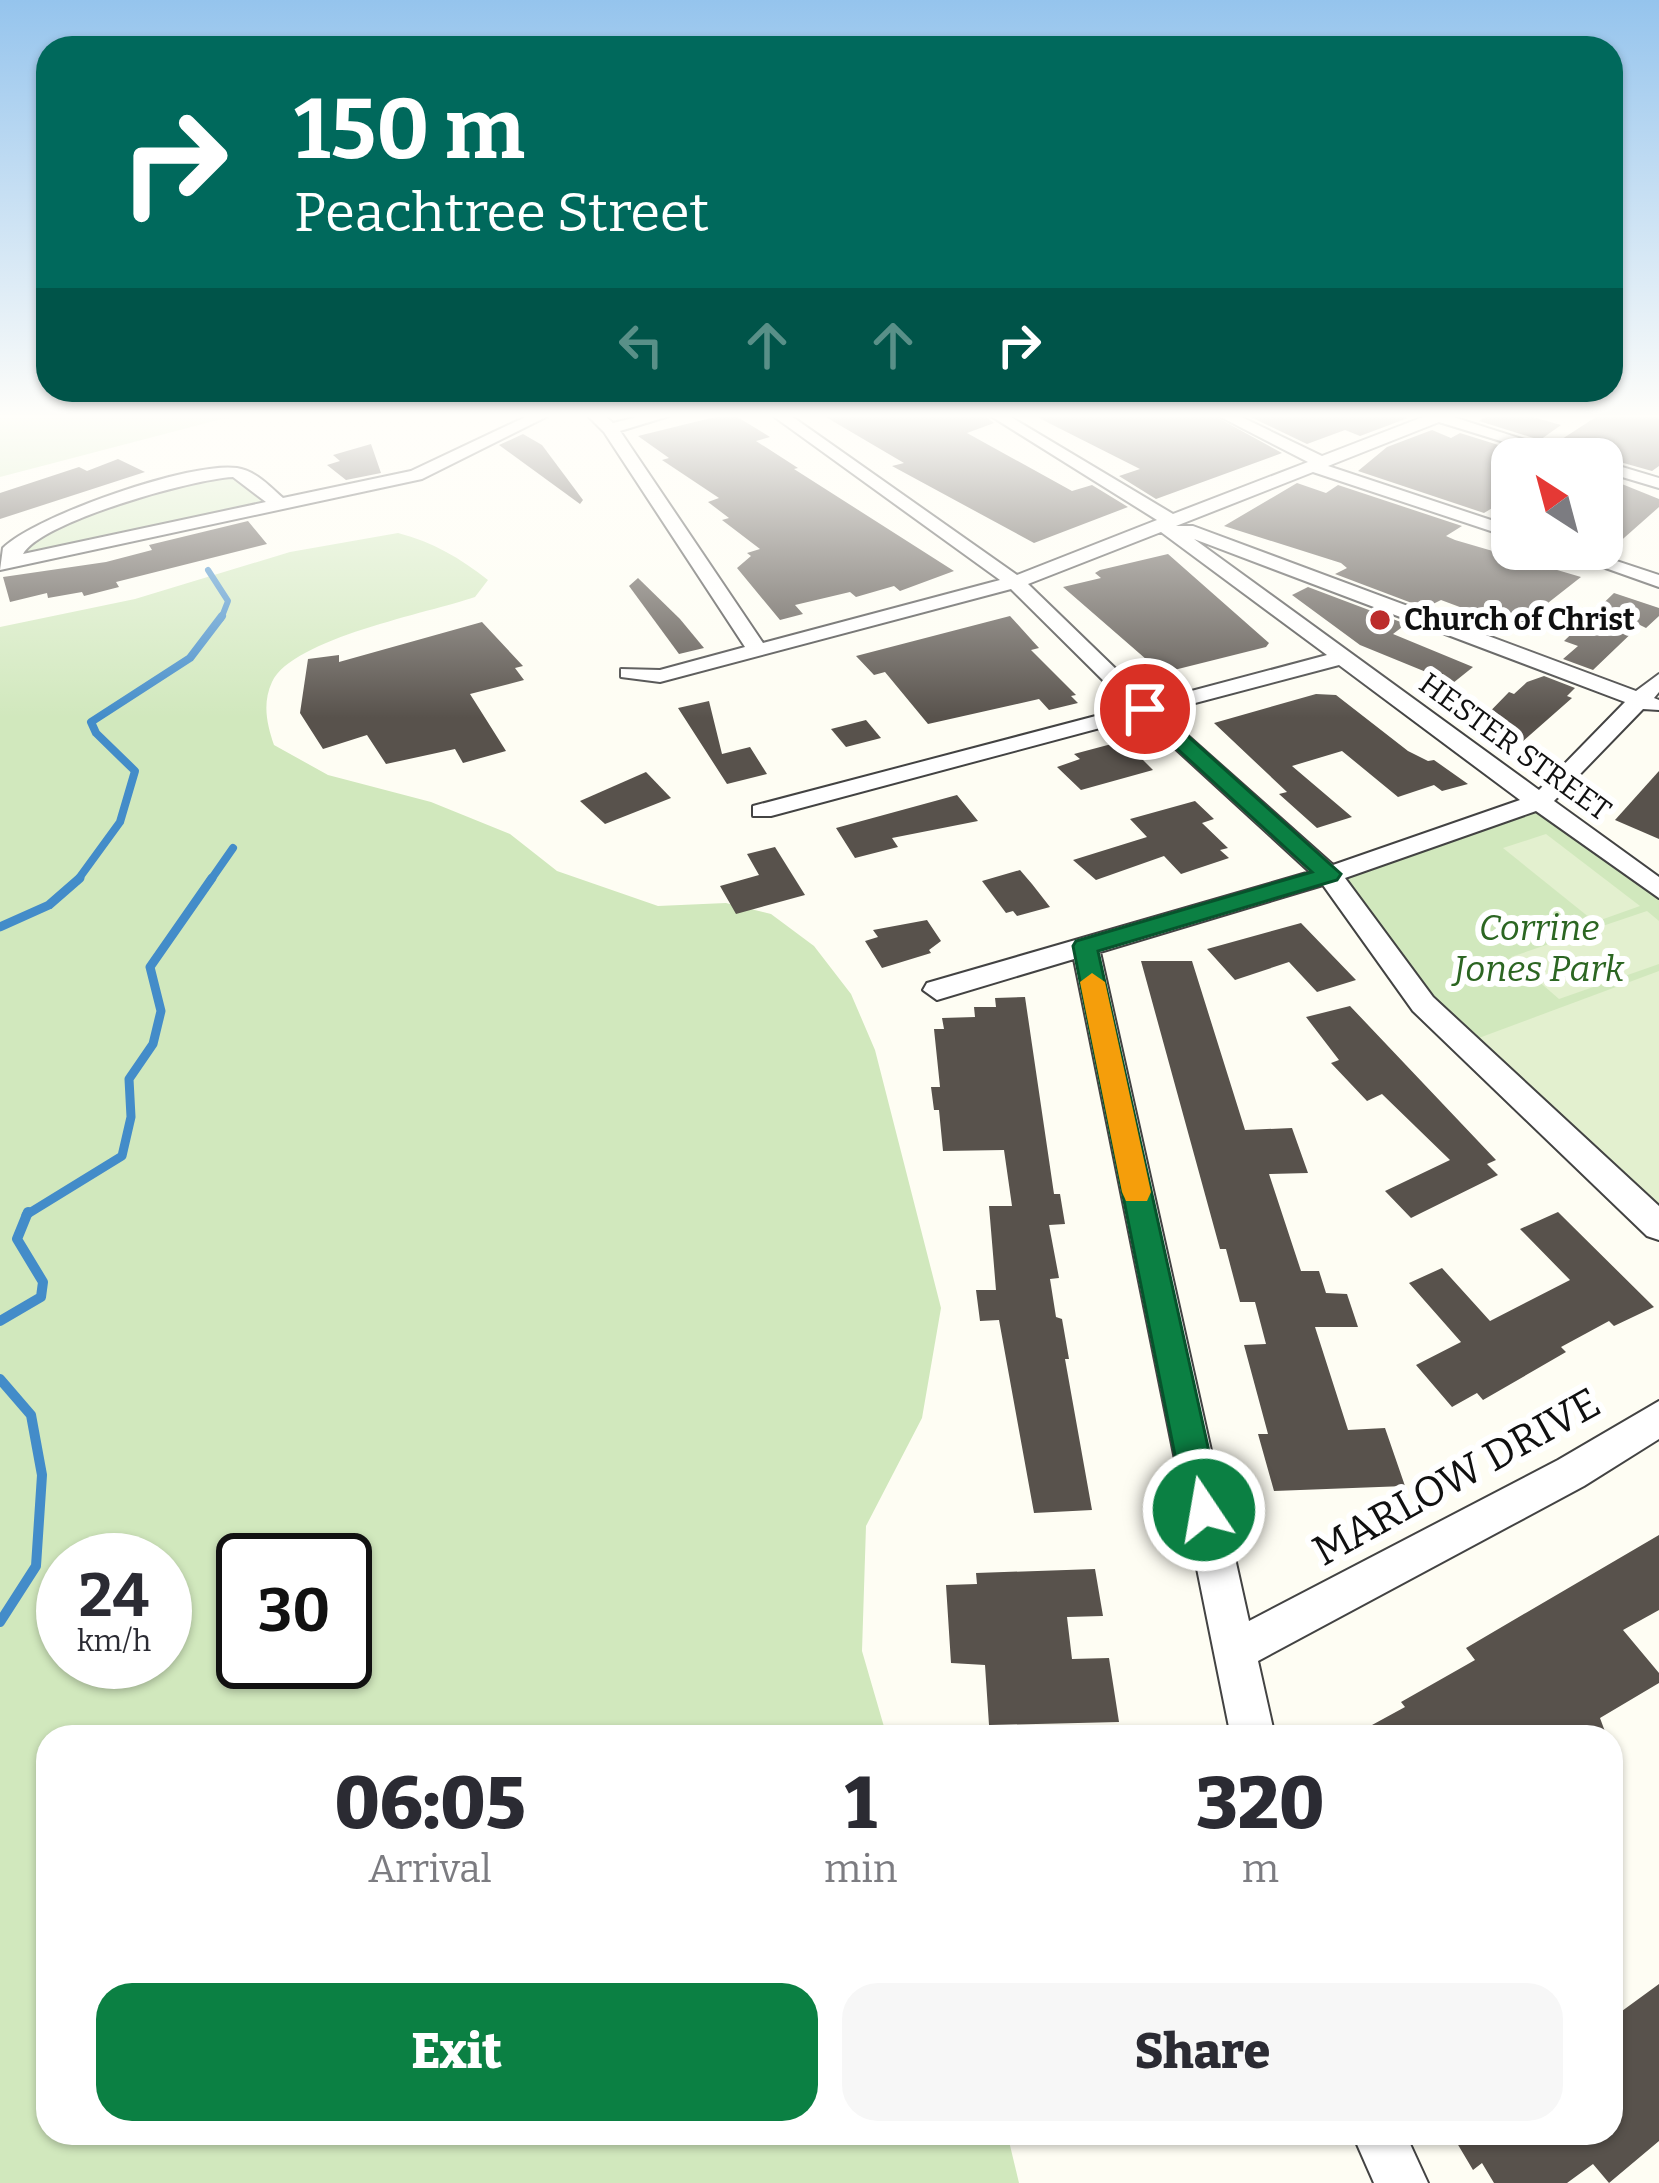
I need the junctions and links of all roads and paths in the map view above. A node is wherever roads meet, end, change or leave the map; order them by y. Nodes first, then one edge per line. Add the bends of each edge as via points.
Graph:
1 (79, 515) edge
2 (227, 515) edge
3 (667, 515) edge
4 (921, 515) edge
5 (1156, 515) edge
6 (1185, 515) edge
7 (1457, 515) edge
8 (1167, 522) junction
9 (1491, 526) edge
10 (7, 562) edge
11 (1623, 569) edge
12 (1659, 581) edge
13 (1015, 582) junction
14 (758, 651) junction
15 (1344, 657) junction
16 (628, 673) dead end
17 (1653, 696) edge
18 (1145, 709) junction
19 (1536, 800) junction
20 (761, 811) dead end
21 (1329, 874) junction
22 (1659, 890) edge
23 (1085, 946) junction
24 (937, 990) dead end
25 (1659, 1226) edge
26 (1659, 1418) edge
27 (1234, 1651) junction
28 (1250, 1725) edge
29 (1384, 2145) edge
30 (1401, 2183) edge

1 - 10 street via 12,548
2 - 10 street
3 - 14 street
4 - 13 street
5 - 8 street, HESTER STREET
6 - 8 street
7 - 9 street
8 - 13 street
8 - 15 street, HESTER STREET
8 - 17 street
11 - 12 street
13 - 14 street
13 - 18 street
14 - 16 street via 660,676
15 - 18 street
15 - 19 street, HESTER STREET
17 - 19 street
18 - 20 street
18 - 21 street
19 - 21 street
19 - 22 street, HESTER STREET
21 - 23 street
21 - 25 street via 1424,1004
23 - 24 street
23 - 27 street
26 - 27 street, MARLOW DRIVE
27 - 28 street
29 - 30 street

